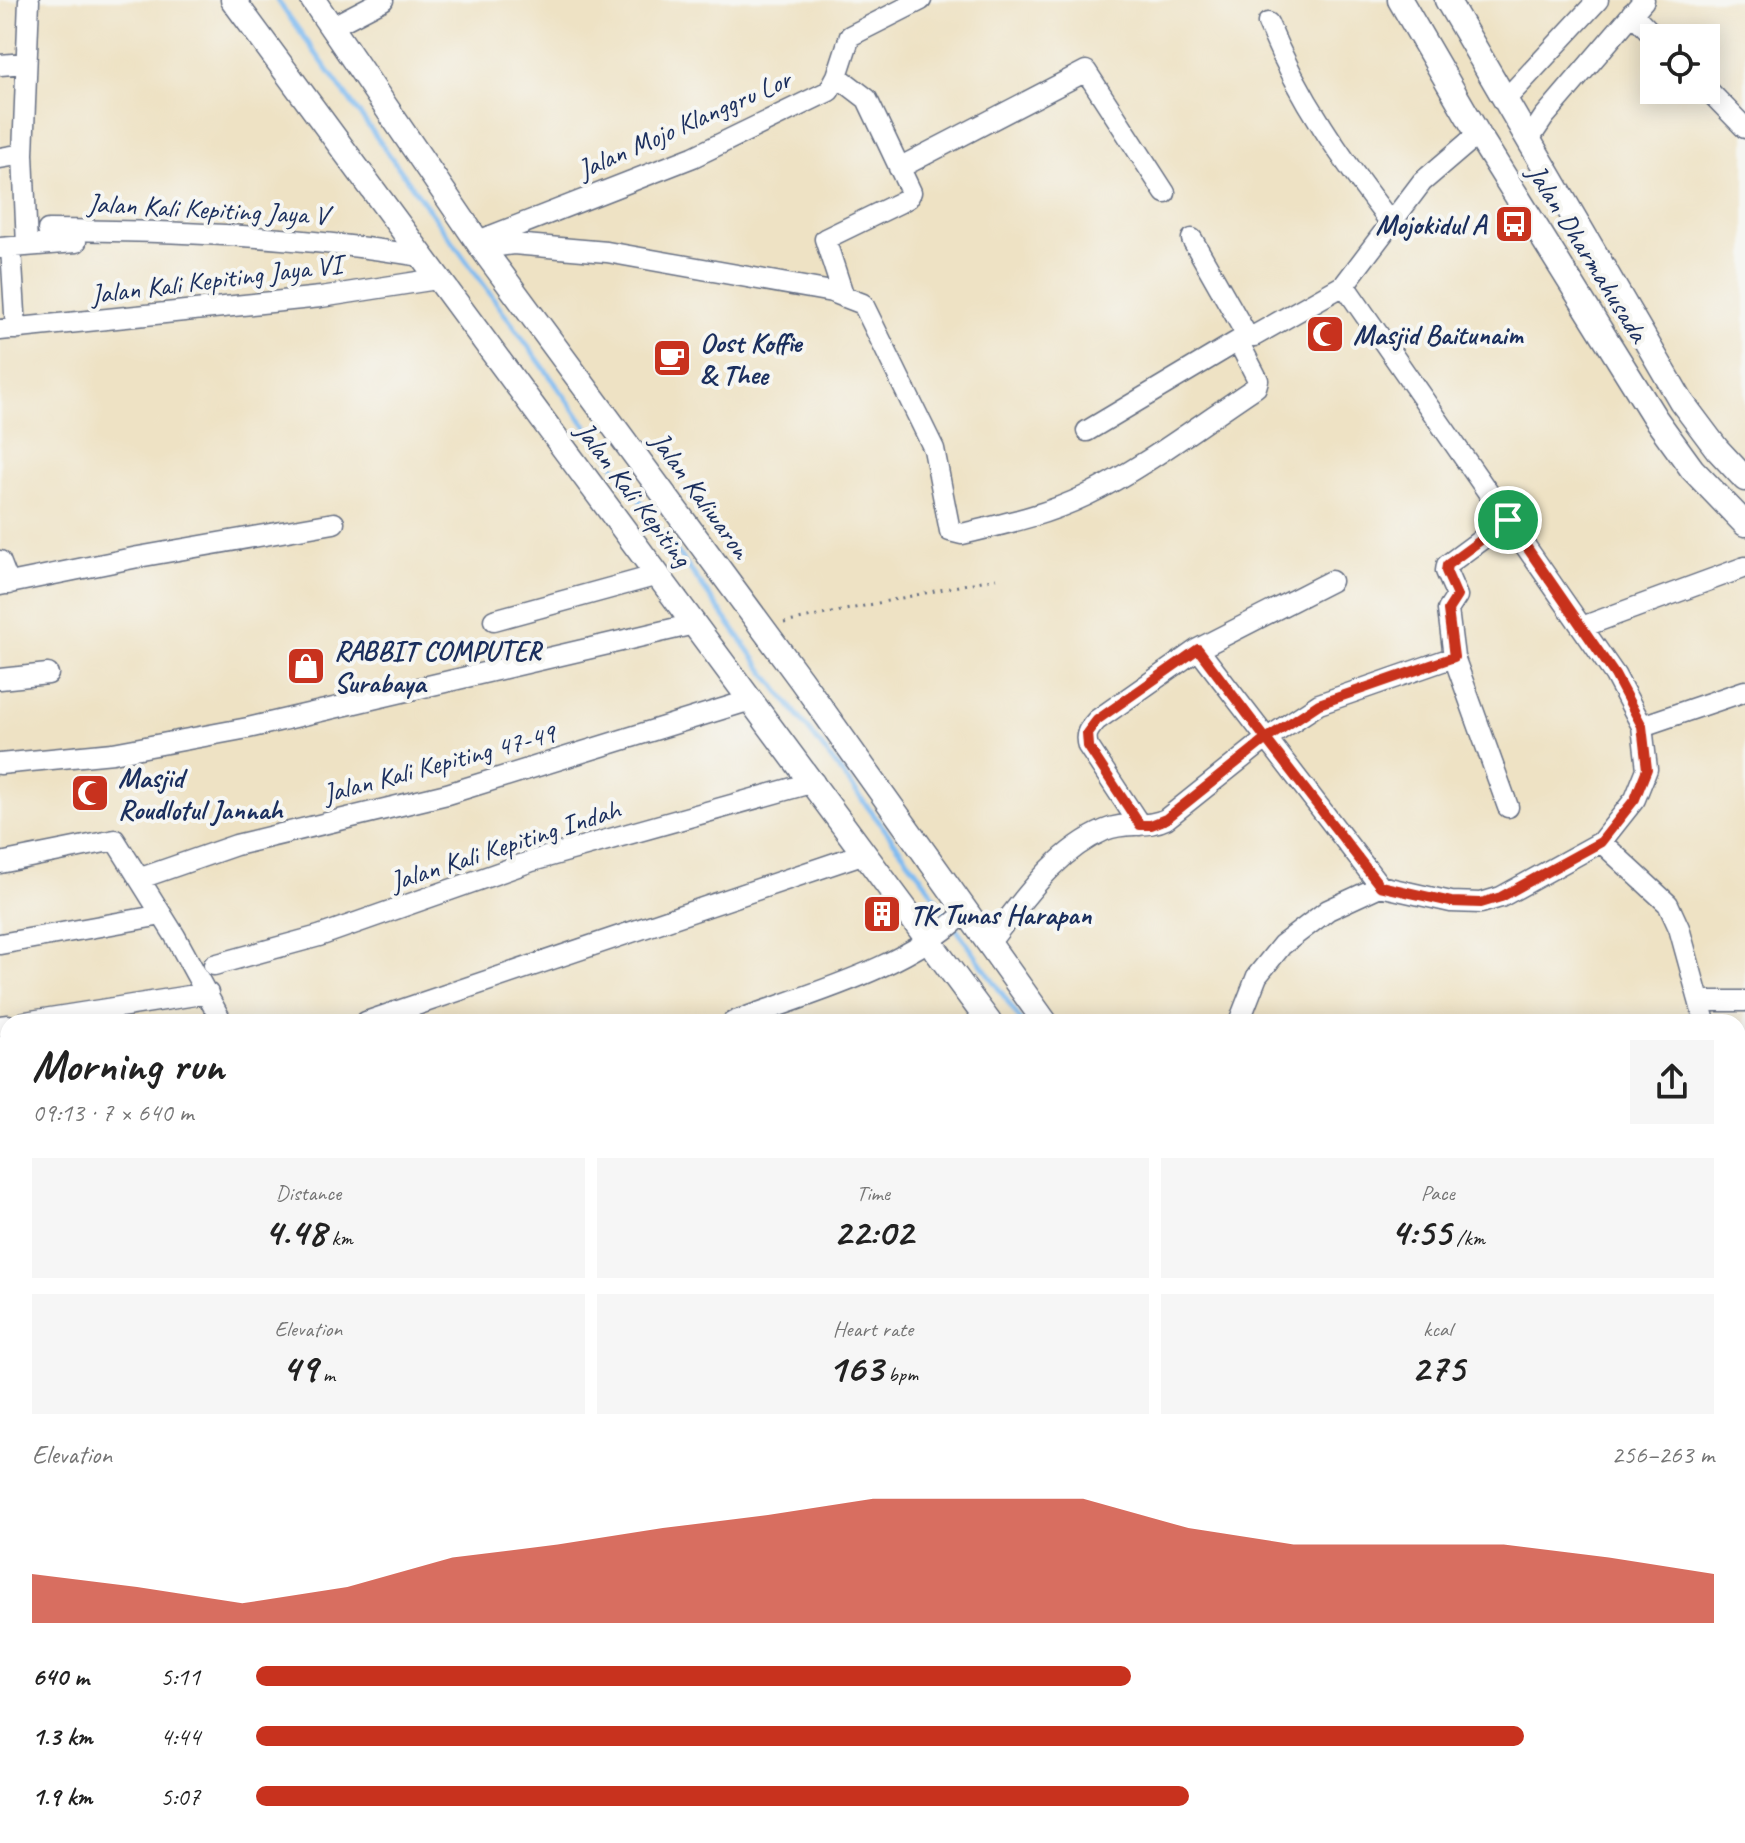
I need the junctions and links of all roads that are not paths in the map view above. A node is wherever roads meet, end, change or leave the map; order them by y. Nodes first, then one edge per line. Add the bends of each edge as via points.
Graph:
1 (29, 0) edge
2 (233, 0) edge
3 (313, 0) edge
4 (383, 0) edge
5 (921, 0) edge
6 (1400, 0) edge
7 (1447, 0) edge
8 (1598, 0) edge
9 (1638, 7) edge
10 (1268, 23) dead end
11 (333, 26) junction
12 (25, 63) junction
13 (0, 65) edge
14 (837, 76) junction
15 (1506, 99) junction
16 (1720, 102) edge
17 (1745, 128) edge
18 (1478, 134) junction
19 (1530, 138) junction
20 (23, 154) junction
21 (0, 158) edge
22 (899, 168) junction
23 (1165, 193) dead end
24 (1391, 223) junction
25 (48, 230) dead end
26 (147, 238) dead end
27 (1192, 239) dead end
28 (480, 245) junction
29 (13, 247) edge
30 (1594, 253) junction
31 (420, 256) junction
32 (1566, 274) junction
33 (437, 279) junction
34 (1344, 285) junction
35 (1616, 289) junction
36 (838, 294) junction
37 (1585, 306) junction
38 (8, 330) edge
39 (1243, 338) junction
40 (1087, 431) dead end
41 (1745, 479) edge
42 (1508, 520) junction
43 (334, 523) dead end
44 (1745, 524) edge
45 (0, 561) edge
46 (1745, 567) edge
47 (658, 575) junction
48 (1331, 581) dead end
49 (4, 585) edge
50 (494, 620) dead end
51 (694, 624) junction
52 (1582, 627) junction
53 (1198, 649) junction
54 (1454, 657) junction
55 (48, 674) dead end
56 (0, 679) edge
57 (1745, 691) edge
58 (751, 700) junction
59 (1642, 726) junction
60 (1266, 739) junction
61 (0, 764) edge
62 (814, 782) junction
63 (1508, 807) dead end
64 (1140, 825) junction
65 (1601, 842) junction
66 (865, 853) junction
67 (0, 863) edge
68 (141, 878) junction
69 (1380, 886) junction
70 (162, 915) junction
71 (962, 915) junction
72 (932, 940) junction
73 (989, 943) junction
74 (0, 944) edge
75 (214, 965) dead end
76 (208, 993) junction
77 (1700, 1001) junction
78 (1745, 1001) edge
79 (75, 1014) edge
80 (218, 1014) edge
81 (390, 1014) edge
82 (754, 1014) edge
83 (983, 1014) edge
84 (1039, 1014) edge
85 (1242, 1014) edge
86 (1703, 1014) edge

1 - 12 street
2 - 31 main road, Jalan Kali Kepiting
3 - 11 main road, Jalan Kaliwaron
4 - 11 street
5 - 14 street via 850,36
6 - 18 main road, Jalan Dharmahusada
7 - 15 main road, Jalan Dharmahusada
8 - 15 street
9 - 19 street
10 - 24 street via 1335,149
11 - 28 main road, Jalan Kaliwaron
12 - 13 street
12 - 20 street
14 - 22 street via 867,99
14 - 28 street, Jalan Mojo Klanggru Lor via 829,91 693,157
15 - 19 main road, Jalan Dharmahusada
16 - 17 street
18 - 24 street via 1422,182
18 - 32 main road, Jalan Dharmahusada
19 - 30 main road, Jalan Dharmahusada
20 - 21 street
20 - 29 street
22 - 23 street via 1086,71
22 - 36 street via 911,192 908,198 825,239
24 - 34 street
25 - 31 street, Jalan Kali Kepiting Jaya V via 177,232
26 - 29 street, Jalan Kali Kepiting Jaya V
27 - 39 street
28 - 36 street via 607,252
28 - 71 main road, Jalan Kaliwaron via 801,680
29 - 38 street
30 - 32 main road via 1585,267
30 - 35 main road, Jalan Dharmahusada
31 - 33 main road, Jalan Kali Kepiting
32 - 37 main road, Jalan Dharmahusada
33 - 38 street, Jalan Kali Kepiting Jaya VI via 321,297
33 - 47 main road, Jalan Kali Kepiting
34 - 39 street
34 - 42 street
35 - 37 main road via 1598,290
35 - 41 main road, Jalan Dharmahusada via 1681,401
36 - 39 street via 863,304 934,449 950,531 962,534 1084,497 1256,387
37 - 44 main road, Jalan Dharmahusada via 1692,469
39 - 40 street
42 - 52 street
42 - 54 street via 1447,565 1457,596 1448,610
43 - 49 street
45 - 49 street
46 - 52 street
47 - 50 street
47 - 51 main road, Jalan Kali Kepiting
48 - 53 street
51 - 58 main road, Jalan Kali Kepiting
51 - 61 street via 248,728 113,753
52 - 59 street
53 - 60 street
53 - 64 street via 1097,720 1087,733 1088,746
54 - 60 street via 1319,704
54 - 63 street
55 - 56 street
57 - 59 street
58 - 62 main road, Jalan Kali Kepiting
58 - 68 street, Jalan Kali Kepiting 47-49 via 447,794 236,845
59 - 65 street via 1647,769 1635,799
60 - 64 street via 1166,819
60 - 69 street
62 - 66 main road, Jalan Kali Kepiting
62 - 75 street, Jalan Kali Kepiting Indah via 532,861 319,936
64 - 73 street via 1105,830 1072,849 1048,870
65 - 69 street via 1481,903
65 - 77 street via 1668,904
66 - 72 main road, Jalan Kali Kepiting
66 - 81 street
67 - 68 street via 110,840 118,842
68 - 70 street
69 - 85 street via 1328,910 1282,945 1257,976
70 - 74 street
70 - 76 street
71 - 72 street
71 - 73 main road, Jalan Kaliwaron
72 - 82 street
72 - 83 main road, Jalan Kali Kepiting
73 - 84 main road, Jalan Kaliwaron
76 - 79 street
76 - 80 street
77 - 78 street
77 - 86 street

